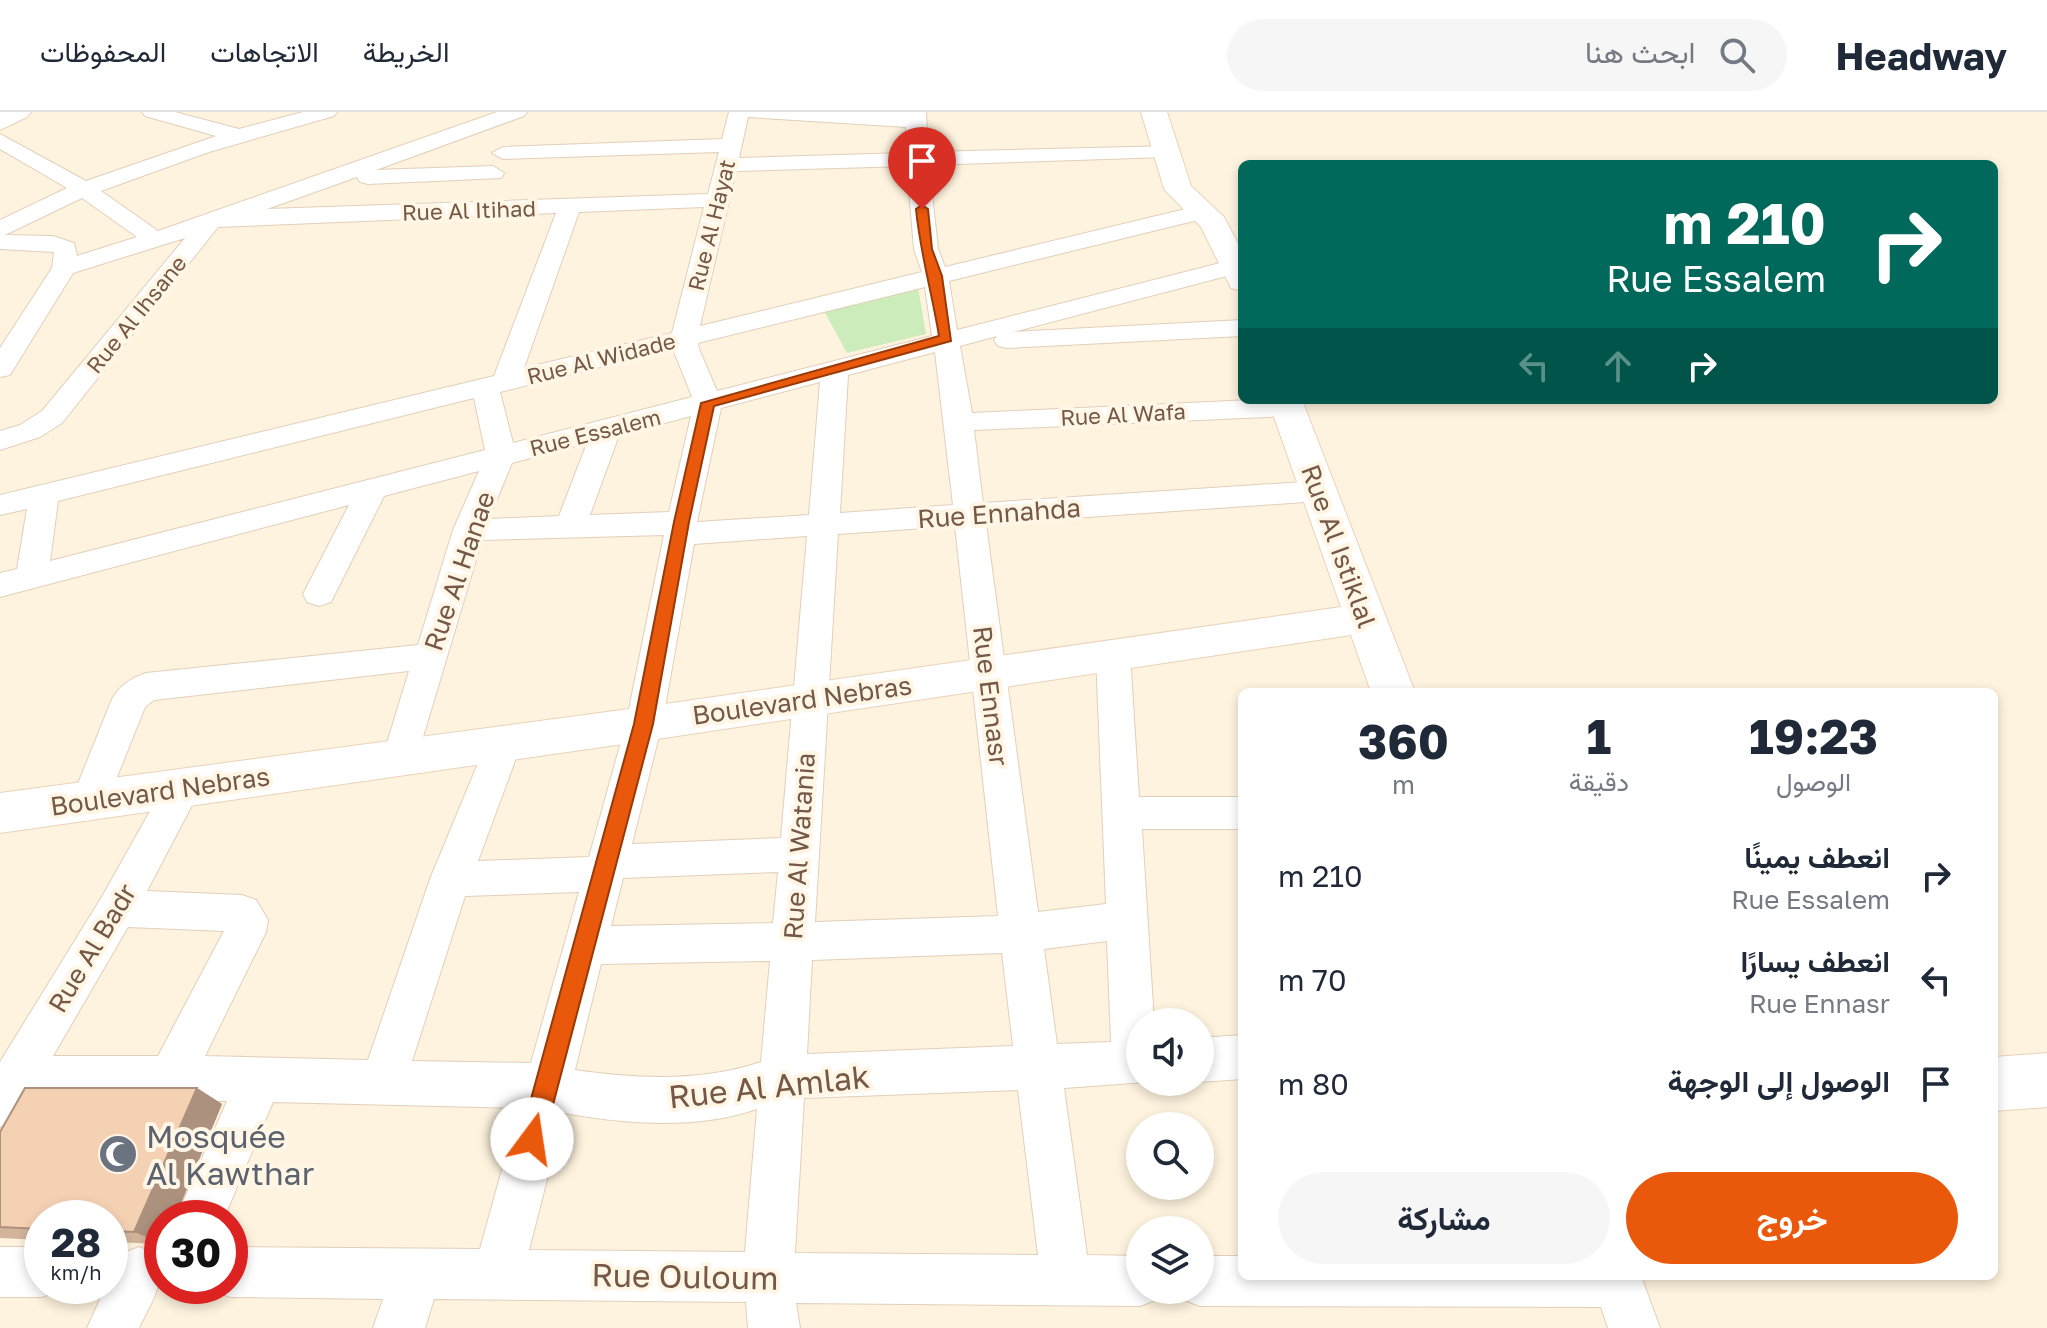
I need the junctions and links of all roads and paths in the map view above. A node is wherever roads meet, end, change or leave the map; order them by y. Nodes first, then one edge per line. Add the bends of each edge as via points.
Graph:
1 (18, 112) edge
2 (152, 112) edge
3 (327, 112) edge
4 (454, 112) edge
5 (519, 112) edge
6 (739, 112) edge
7 (754, 112) edge
8 (1154, 112) edge
9 (287, 116) edge
10 (915, 116) edge
11 (0, 122) edge
12 (482, 124) junction
13 (240, 136) junction
14 (0, 140) edge
15 (1166, 151) junction
16 (729, 155) junction
17 (917, 159) junction
18 (498, 163) junction
19 (331, 178) junction
20 (82, 188) junction
21 (719, 200) junction
22 (570, 206) junction
23 (475, 209) junction
24 (1202, 212) junction
25 (214, 220) junction
26 (0, 229) edge
27 (155, 239) junction
28 (0, 242) edge
29 (64, 268) junction
30 (1238, 272) edge
31 (1238, 274) edge
32 (936, 276) junction
33 (1238, 328) edge
34 (684, 338) junction
35 (946, 341) junction
36 (835, 368) junction
37 (0, 369) edge
38 (496, 383) junction
39 (708, 403) junction
40 (1287, 404) edge
41 (959, 422) junction
42 (606, 430) junction
43 (0, 441) edge
44 (501, 454) junction
45 (374, 487) junction
46 (1319, 491) junction
47 (44, 494) junction
48 (0, 505) edge
49 (969, 516) junction
50 (826, 522) junction
51 (571, 526) junction
52 (680, 528) junction
53 (469, 530) junction
54 (32, 576) junction
55 (0, 585) edge
56 (319, 594) dead end
57 (1366, 618) junction
58 (1113, 655) junction
59 (431, 656) junction
60 (987, 674) junction
61 (1392, 688) edge
62 (809, 698) junction
63 (644, 724) junction
64 (504, 742) junction
65 (401, 756) junction
66 (181, 790) junction
67 (90, 801) junction
68 (0, 813) edge
69 (1122, 813) junction
70 (1238, 813) edge
71 (799, 854) junction
72 (605, 868) junction
73 (450, 879) junction
74 (117, 908) junction
75 (1127, 922) junction
76 (1021, 934) junction
77 (793, 942) junction
78 (584, 945) junction
79 (1133, 1008) edge
80 (1238, 1057) edge
81 (1214, 1059) edge
82 (1126, 1064) edge
83 (1038, 1068) junction
84 (784, 1077) junction
85 (171, 1078) junction
86 (260, 1079) junction
87 (2047, 1080) edge
88 (383, 1082) junction
89 (1998, 1084) edge
90 (546, 1086) junction
91 (8, 1092) edge
92 (208, 1200) edge
93 (0, 1272) edge
94 (24, 1272) edge
95 (137, 1272) edge
96 (248, 1272) edge
97 (417, 1273) junction
98 (498, 1273) junction
99 (768, 1277) junction
100 (1066, 1281) junction
101 (1126, 1281) edge
102 (1214, 1281) edge
103 (1622, 1295) edge
104 (113, 1328) edge
105 (399, 1328) edge
106 (774, 1328) edge

1 - 11 street
2 - 13 street
3 - 9 street
4 - 12 street
5 - 12 street
5 - 18 street
6 - 16 street, Rue Al Hayat
7 - 10 street
8 - 15 street
9 - 13 street
10 - 17 street, Rue Ennasr
12 - 19 street
13 - 20 street
14 - 20 street
15 - 17 street
15 - 24 street via 1178,189
16 - 17 street
16 - 18 street
16 - 21 street, Rue Al Hayat
17 - 32 street, Rue Ennasr via 926,249
18 - 19 street
18 - 23 street
19 - 25 street
20 - 26 street
20 - 27 street
21 - 22 street, Rue Al Itihad
21 - 34 street, Rue Al Hayat
22 - 23 street, Rue Al Itihad
22 - 38 street
23 - 25 street, Rue Al Itihad
24 - 30 street via 1222,236
24 - 32 street, Rue Al Widade
25 - 27 street
25 - 43 street, Rue Al Ihsane via 52,417
27 - 29 street
28 - 29 street via 62,245 67,255
29 - 37 street
31 - 35 street, Rue Essalem
32 - 34 street, Rue Al Widade
32 - 35 street, Rue Ennasr
33 - 35 street
34 - 38 street, Rue Al Widade
34 - 39 street
35 - 36 street, Rue Essalem
35 - 41 street, Rue Ennasr
36 - 39 street, Rue Essalem
36 - 50 street, Rue Al Watania
38 - 44 street
38 - 47 street, Rue Al Widade
39 - 42 street, Rue Essalem
39 - 52 street
40 - 41 street, Rue Al Wafa
40 - 46 street, Rue Al Istiklal
41 - 49 street, Rue Ennasr
42 - 44 street, Rue Essalem
42 - 51 street
44 - 45 street, Rue Essalem
44 - 53 street, Rue Al Hanae
45 - 54 street, Rue Essalem
45 - 56 street
46 - 49 street, Rue Ennahda
46 - 57 street, Rue Al Istiklal
47 - 48 street, Rue Al Widade
47 - 54 street
49 - 50 street, Rue Ennahda
49 - 60 street, Rue Ennasr
50 - 52 street, Rue Ennahda
50 - 62 street, Rue Al Watania
51 - 52 street, Rue Ennahda
51 - 53 street, Rue Ennahda
52 - 63 street
53 - 59 street, Rue Al Hanae
54 - 55 street, Rue Essalem
57 - 58 street, Boulevard Nebras
57 - 61 street, Rue Al Istiklal
58 - 60 street, Boulevard Nebras
58 - 69 street
59 - 65 street, Rue Al Hanae
59 - 67 street via 146,687 130,699
60 - 62 street, Boulevard Nebras
60 - 76 street, Rue Ennasr
62 - 63 street, Boulevard Nebras
62 - 71 street, Rue Al Watania
63 - 64 street, Boulevard Nebras
63 - 72 street
64 - 65 street, Boulevard Nebras
64 - 73 street
65 - 66 street, Boulevard Nebras
66 - 67 street, Boulevard Nebras
66 - 74 street, Rue Al Badr
67 - 68 street, Boulevard Nebras
69 - 70 street
69 - 75 street
71 - 72 street
71 - 77 street, Rue Al Watania
72 - 73 street
72 - 78 street
73 - 88 street
74 - 85 street via 242,913 247,920
74 - 91 street, Rue Al Badr
75 - 76 street
75 - 79 street
76 - 77 street
76 - 83 street, Rue Ennasr
77 - 78 street
77 - 84 street, Rue Al Watania
78 - 90 street
80 - 81 street
82 - 83 street, Rue Al Amlak
83 - 84 street, Rue Al Amlak
83 - 100 street, Rue Ennasr
84 - 90 street, Rue Al Amlak via 728,1095 700,1097 595,1096
84 - 99 street, Rue Al Watania
85 - 86 street, Rue Al Amlak
85 - 91 street, Rue Al Amlak
86 - 88 street, Rue Al Amlak
86 - 92 street
87 - 89 street
88 - 90 street, Rue Al Amlak
90 - 98 street
93 - 94 street
95 - 104 street
96 - 97 street, Rue Ouloum
97 - 98 street, Rue Ouloum
97 - 105 street
98 - 99 street, Rue Ouloum
99 - 100 street, Rue Ouloum
99 - 106 street, Rue Al Watania
100 - 101 street, Rue Ouloum
102 - 103 street

